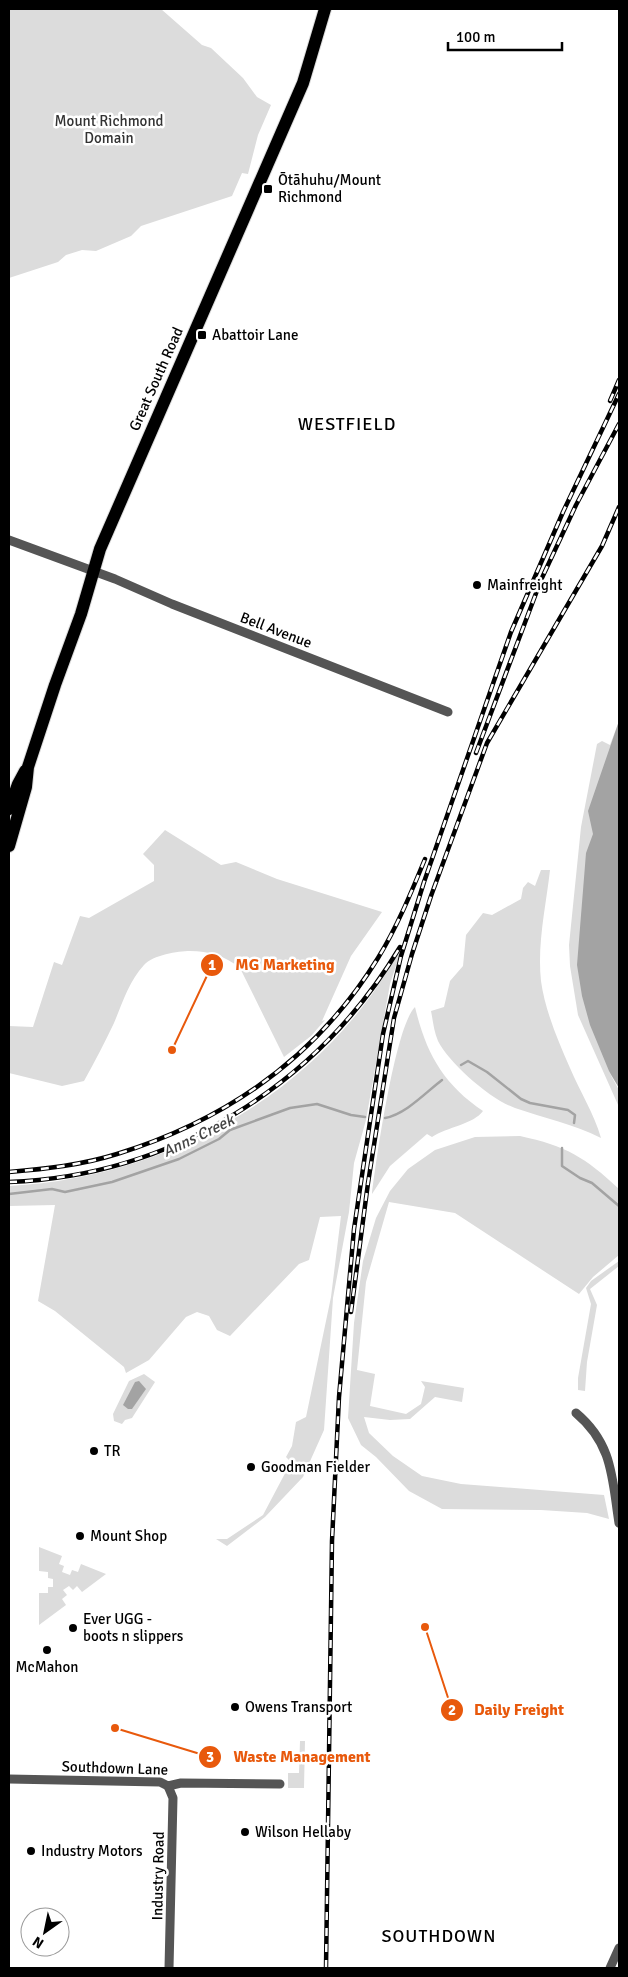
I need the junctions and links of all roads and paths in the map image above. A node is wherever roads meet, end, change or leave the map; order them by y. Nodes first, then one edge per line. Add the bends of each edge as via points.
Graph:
1 (325, 9) edge
2 (9, 540) edge
3 (94, 571) junction
4 (448, 712) dead end
5 (28, 767) junction
6 (9, 809) edge
7 (9, 846) edge
8 (576, 1413) dead end
9 (619, 1522) edge
10 (9, 1779) edge
11 (280, 1784) dead end
12 (168, 1786) junction
13 (619, 1948) edge
14 (170, 1968) edge
15 (610, 1968) edge

1 - 3 main road, Great South Road via 303,83 100,549
2 - 3 street, Bell Avenue
3 - 4 street, Bell Avenue
3 - 5 main road, Great South Road
5 - 6 main road, Great South Road
5 - 7 main road, Great South Road via 26,787
8 - 9 street via 595,1430 604,1446 612,1473
10 - 12 street, Southdown Lane via 160,1782
11 - 12 street, Southdown Lane via 181,1783
12 - 14 street, Industry Road via 173,1798
13 - 15 street

